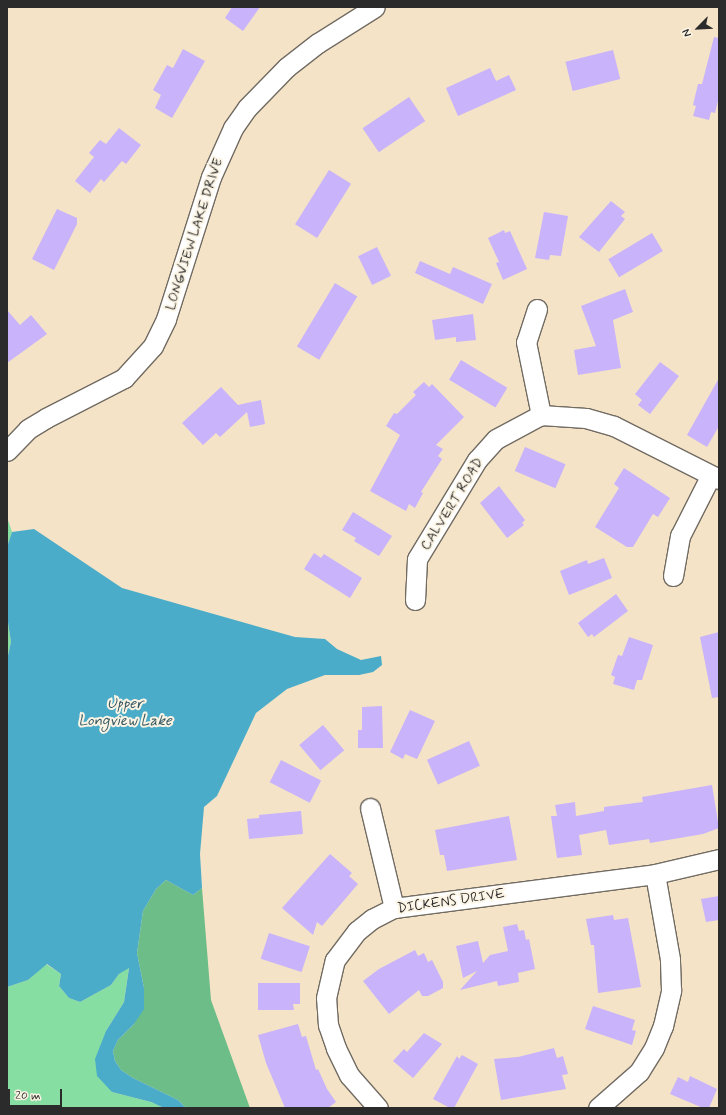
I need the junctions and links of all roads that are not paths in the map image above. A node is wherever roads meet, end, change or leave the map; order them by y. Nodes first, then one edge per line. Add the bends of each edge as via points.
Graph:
1 (374, 7) edge
2 (537, 309) dead end
3 (541, 415) junction
4 (7, 451) edge
5 (715, 477) edge
6 (673, 576) dead end
7 (415, 600) dead end
8 (370, 808) dead end
9 (719, 859) edge
10 (655, 874) junction
11 (394, 908) junction
12 (378, 1108) edge
13 (598, 1108) edge

1 - 4 street, LONGVIEW LAKE DRIVE via 318,43 287,67 261,92 237,123 221,150 166,319 154,346 124,378 34,426
2 - 3 street via 526,342
3 - 5 street via 586,418 614,426
3 - 7 street, CALVERT ROAD via 496,439 477,460 417,559
5 - 6 street via 680,536
8 - 11 street
9 - 10 street, DICKENS DRIVE
10 - 11 street, DICKENS DRIVE
10 - 13 street via 670,959 671,990 663,1026 654,1048 639,1072
11 - 12 street, DICKENS DRIVE via 372,919 344,945 333,966 326,998 328,1025 336,1048 349,1075

